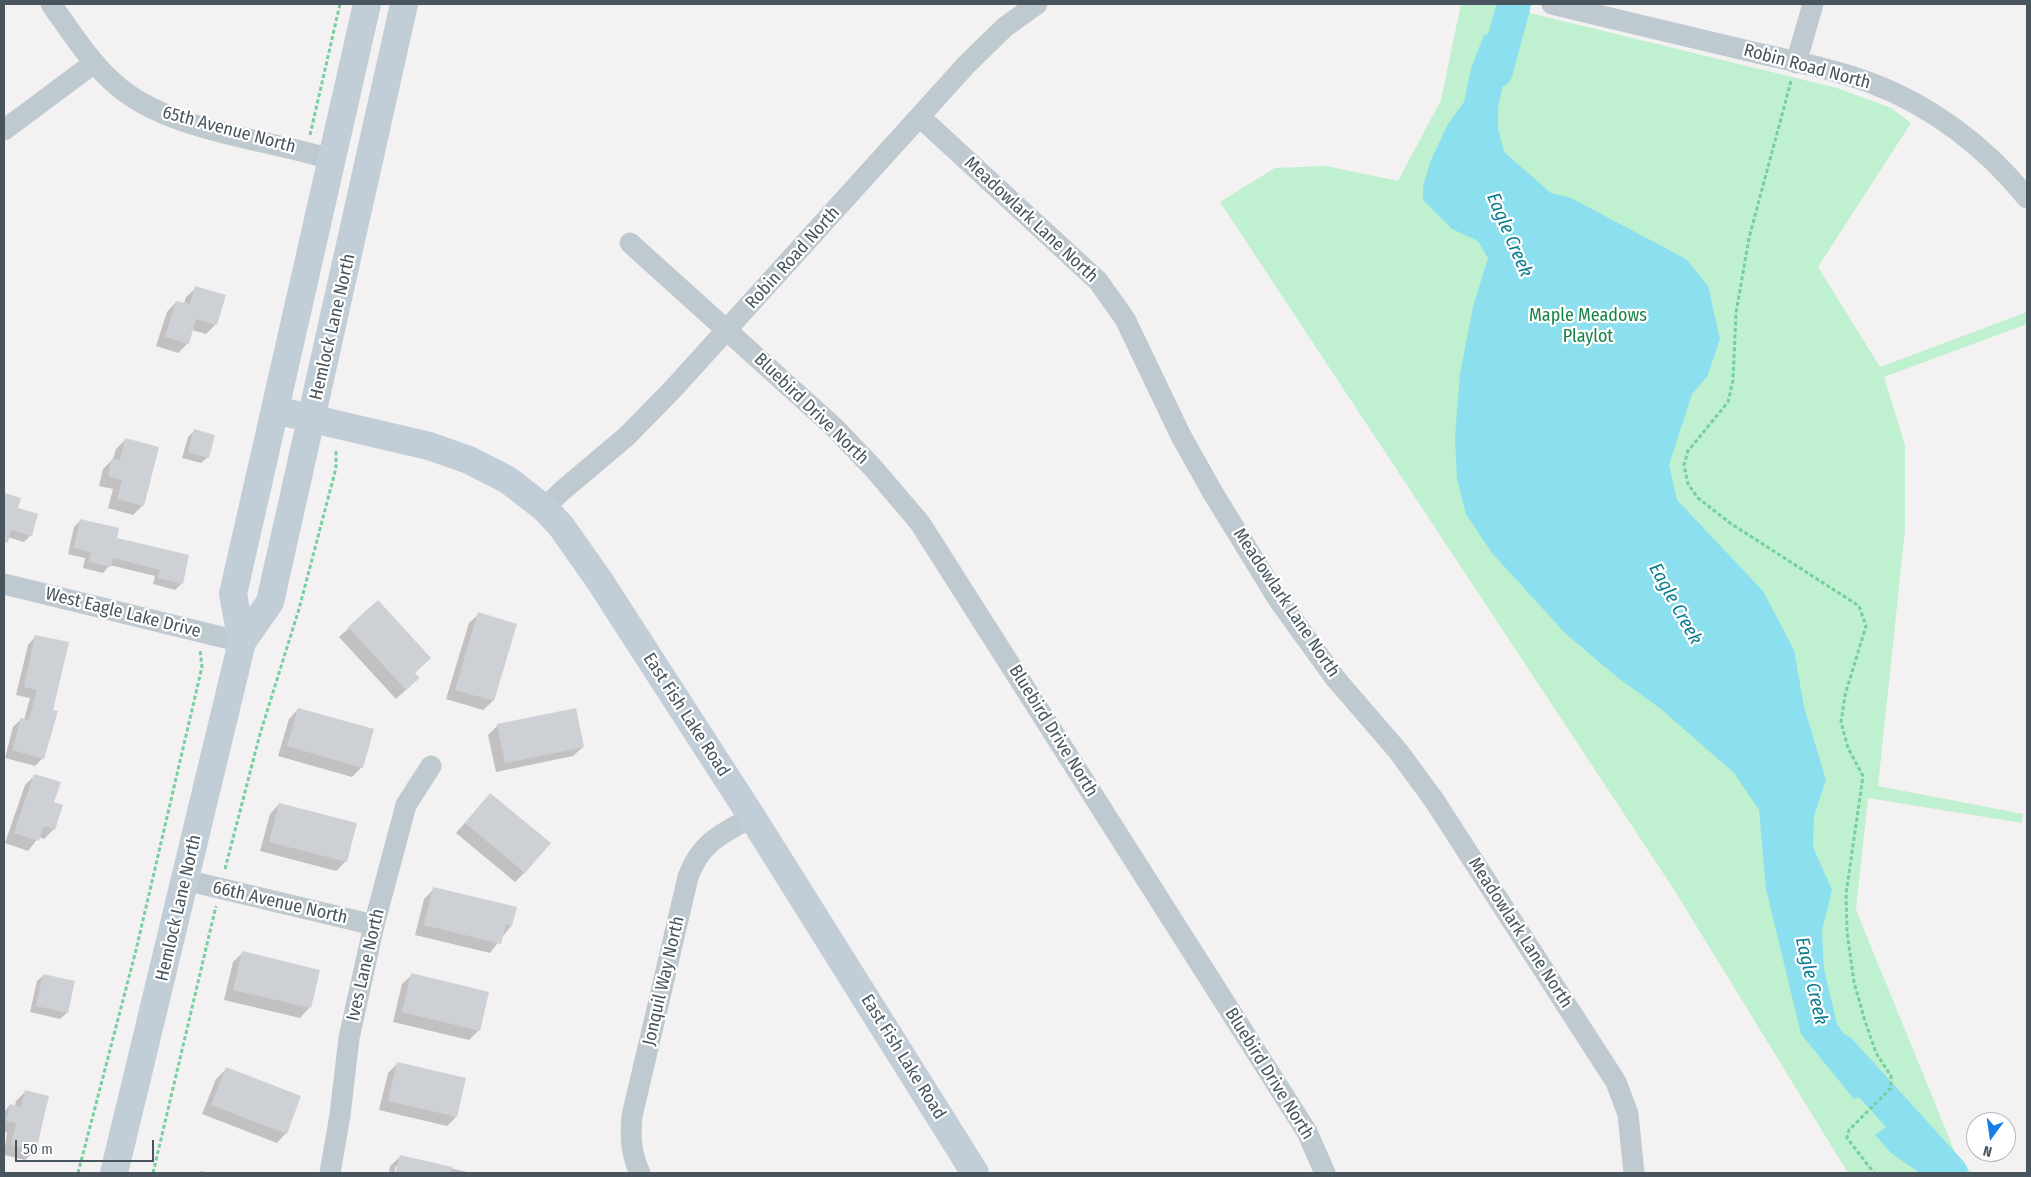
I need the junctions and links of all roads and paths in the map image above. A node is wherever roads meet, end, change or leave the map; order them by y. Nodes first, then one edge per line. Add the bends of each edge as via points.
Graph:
1 (50, 4) edge
2 (367, 4) edge
3 (404, 4) edge
4 (1037, 4) edge
5 (1552, 4) edge
6 (1813, 4) edge
7 (94, 63) junction
8 (1796, 63) junction
9 (920, 118) junction
10 (4, 130) edge
11 (332, 160) junction
12 (2027, 198) edge
13 (630, 243) dead end
14 (728, 330) junction
15 (275, 410) junction
16 (312, 419) junction
17 (336, 449) dead end
18 (544, 508) junction
19 (4, 584) edge
20 (242, 642) junction
21 (431, 766) dead end
22 (752, 817) junction
23 (225, 869) dead end
24 (185, 880) junction
25 (216, 906) dead end
26 (374, 925) junction
27 (114, 1173) edge
28 (152, 1173) edge
29 (330, 1173) edge
30 (640, 1173) edge
31 (976, 1173) edge
32 (1325, 1173) edge
33 (1634, 1173) edge
34 (1874, 1173) edge

1 - 7 street, 65th Avenue North
2 - 11 main road, Hemlock Lane North
3 - 16 main road, Hemlock Lane North
4 - 9 street, Robin Road North via 1004,27
5 - 8 street, Robin Road North
6 - 8 street
7 - 10 street
7 - 11 street, 65th Avenue North via 120,89 152,108 190,123
8 - 12 street, Robin Road North via 1871,83 1918,105 1962,133
8 - 34 path via 1749,238 1736,313 1733,380 1728,402 1688,451 1684,465 1688,484 1698,498 1730,523 1859,606 1866,626 1845,695 1841,722 1848,748 1862,776 1846,894 1847,932 1854,982 1864,1018 1876,1053 1891,1076 1891,1088 1849,1130 1847,1138
9 - 14 street, Robin Road North
9 - 33 street, Meadowlark Lane North via 1091,274 1125,319 1181,436 1278,599 1434,800 1616,1082 1628,1114
11 - 15 main road, Hemlock Lane North
13 - 14 street, Bluebird Drive North
14 - 18 street, Robin Road North via 627,436
14 - 32 street, Bluebird Drive North via 834,427 920,524 1307,1132
15 - 16 main road, East Fish Lake Road
15 - 20 main road, Hemlock Lane North via 233,594
16 - 18 main road, East Fish Lake Road via 429,446 469,460 508,480
16 - 20 main road, Hemlock Lane North via 270,602
17 - 23 path via 336,468 300,609 260,734
18 - 22 main road, East Fish Lake Road via 561,526 599,580
19 - 20 street, West Eagle Lake Drive
20 - 24 main road, Hemlock Lane North
21 - 26 street, Ives Lane North via 406,805
22 - 30 street, Jonquil Way North via 713,838 702,849 688,877 632,1116 630,1137 633,1158
22 - 31 main road, East Fish Lake Road
24 - 26 street, 66th Avenue North
24 - 27 main road, Hemlock Lane North
25 - 28 path
26 - 29 street, Ives Lane North via 349,1038

